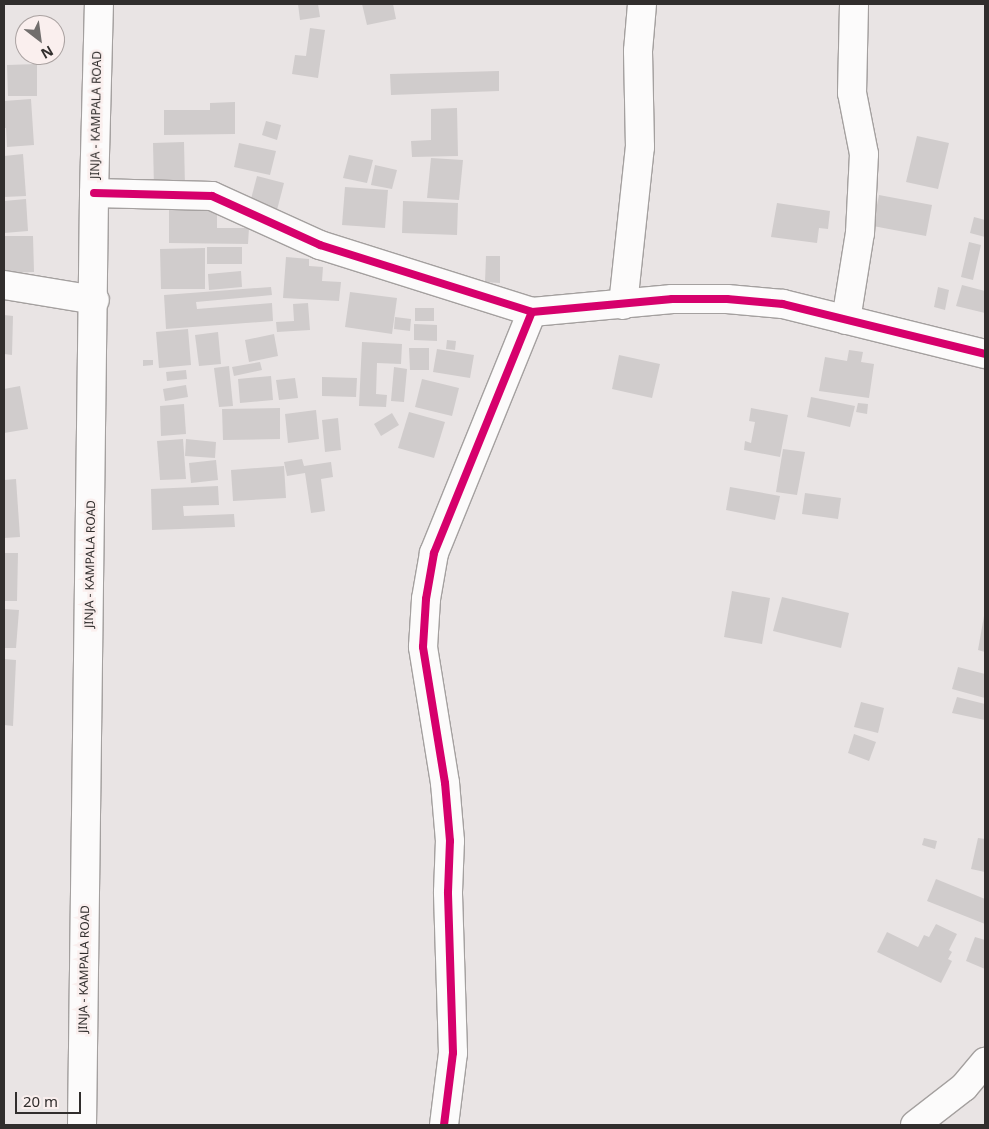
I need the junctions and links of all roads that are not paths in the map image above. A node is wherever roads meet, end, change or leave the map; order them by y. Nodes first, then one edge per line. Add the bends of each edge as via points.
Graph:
1 (99, 4) edge
2 (642, 4) edge
3 (854, 4) edge
4 (94, 193) junction
5 (4, 285) edge
6 (95, 300) junction
7 (623, 305) junction
8 (532, 312) junction
9 (846, 320) junction
10 (985, 354) edge
11 (985, 1062) edge
12 (82, 1125) edge
13 (444, 1125) edge
14 (915, 1125) edge

1 - 4 main road, JINJA - KAMPALA ROAD
2 - 7 main road via 638,51 640,147
3 - 9 main road via 852,94 864,154 860,233
4 - 6 main road, JINJA - KAMPALA ROAD
4 - 8 main road via 212,196 320,245
5 - 6 main road
6 - 12 main road, JINJA - KAMPALA ROAD
7 - 8 main road
7 - 9 main road via 728,299 783,304
8 - 13 main road via 434,552 426,599 423,647 445,782 450,841 448,892 453,1053
9 - 10 main road
11 - 14 main road via 964,1087

